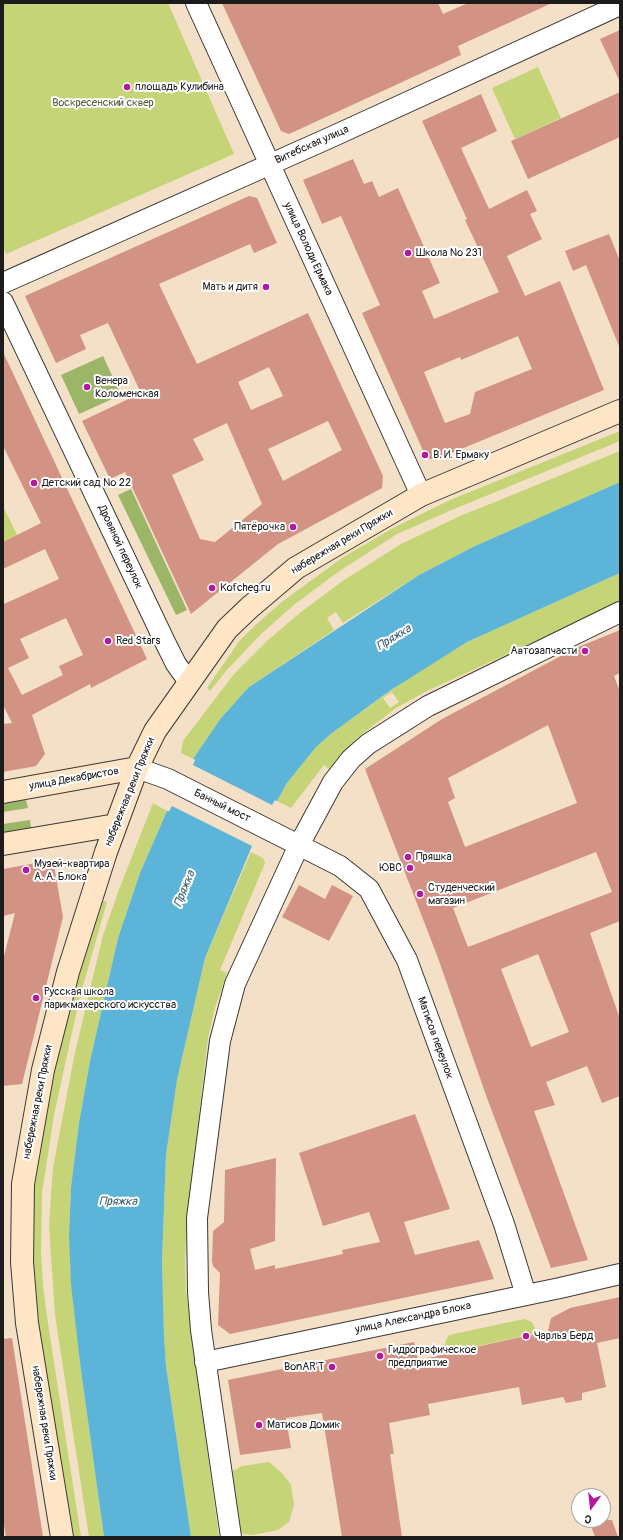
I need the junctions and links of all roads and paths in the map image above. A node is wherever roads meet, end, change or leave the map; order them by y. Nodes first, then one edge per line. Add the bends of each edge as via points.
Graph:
1 (196, 3) edge
2 (620, 5) edge
3 (270, 164) junction
4 (3, 283) edge
5 (3, 302) edge
6 (620, 411) edge
7 (421, 495) junction
8 (620, 612) edge
9 (189, 682) junction
10 (137, 768) junction
11 (168, 779) joint
12 (3, 792) edge
13 (116, 825) junction
14 (276, 833) joint
15 (3, 844) edge
16 (299, 845) junction
17 (620, 1274) edge
18 (526, 1295) junction
19 (205, 1362) junction
20 (62, 1537) edge
21 (231, 1537) edge

1 - 3 street, улица Володи Ермака
2 - 3 street, Витебская улица
3 - 4 street, Витебская улица
3 - 7 street, улица Володи Ермака
5 - 9 street, Дровяной переулок via 165,642
6 - 7 main road, набережная реки Пряжки
7 - 9 main road, набережная реки Пряжки via 296,568 227,629
8 - 16 street via 428,706 368,744 351,759 333,782
9 - 10 main road, набережная реки Пряжки via 155,731
10 - 11 street, улица Декабристов
10 - 12 main road, улица Декабристов
10 - 13 main road, набережная реки Пряжки
11 - 14 street, Банный мост
13 - 15 main road
13 - 20 main road, набережная реки Пряжки via 86,914 57,1014 43,1070 23,1184 22,1262 27,1323
14 - 16 street, Матисов переулок
16 - 18 street, Матисов переулок via 340,866 369,889 407,960 504,1224
16 - 19 street via 235,984 220,1041 198,1218 198,1292
17 - 18 street, улица Александра Блока
18 - 19 street, улица Александра Блока
19 - 21 street

